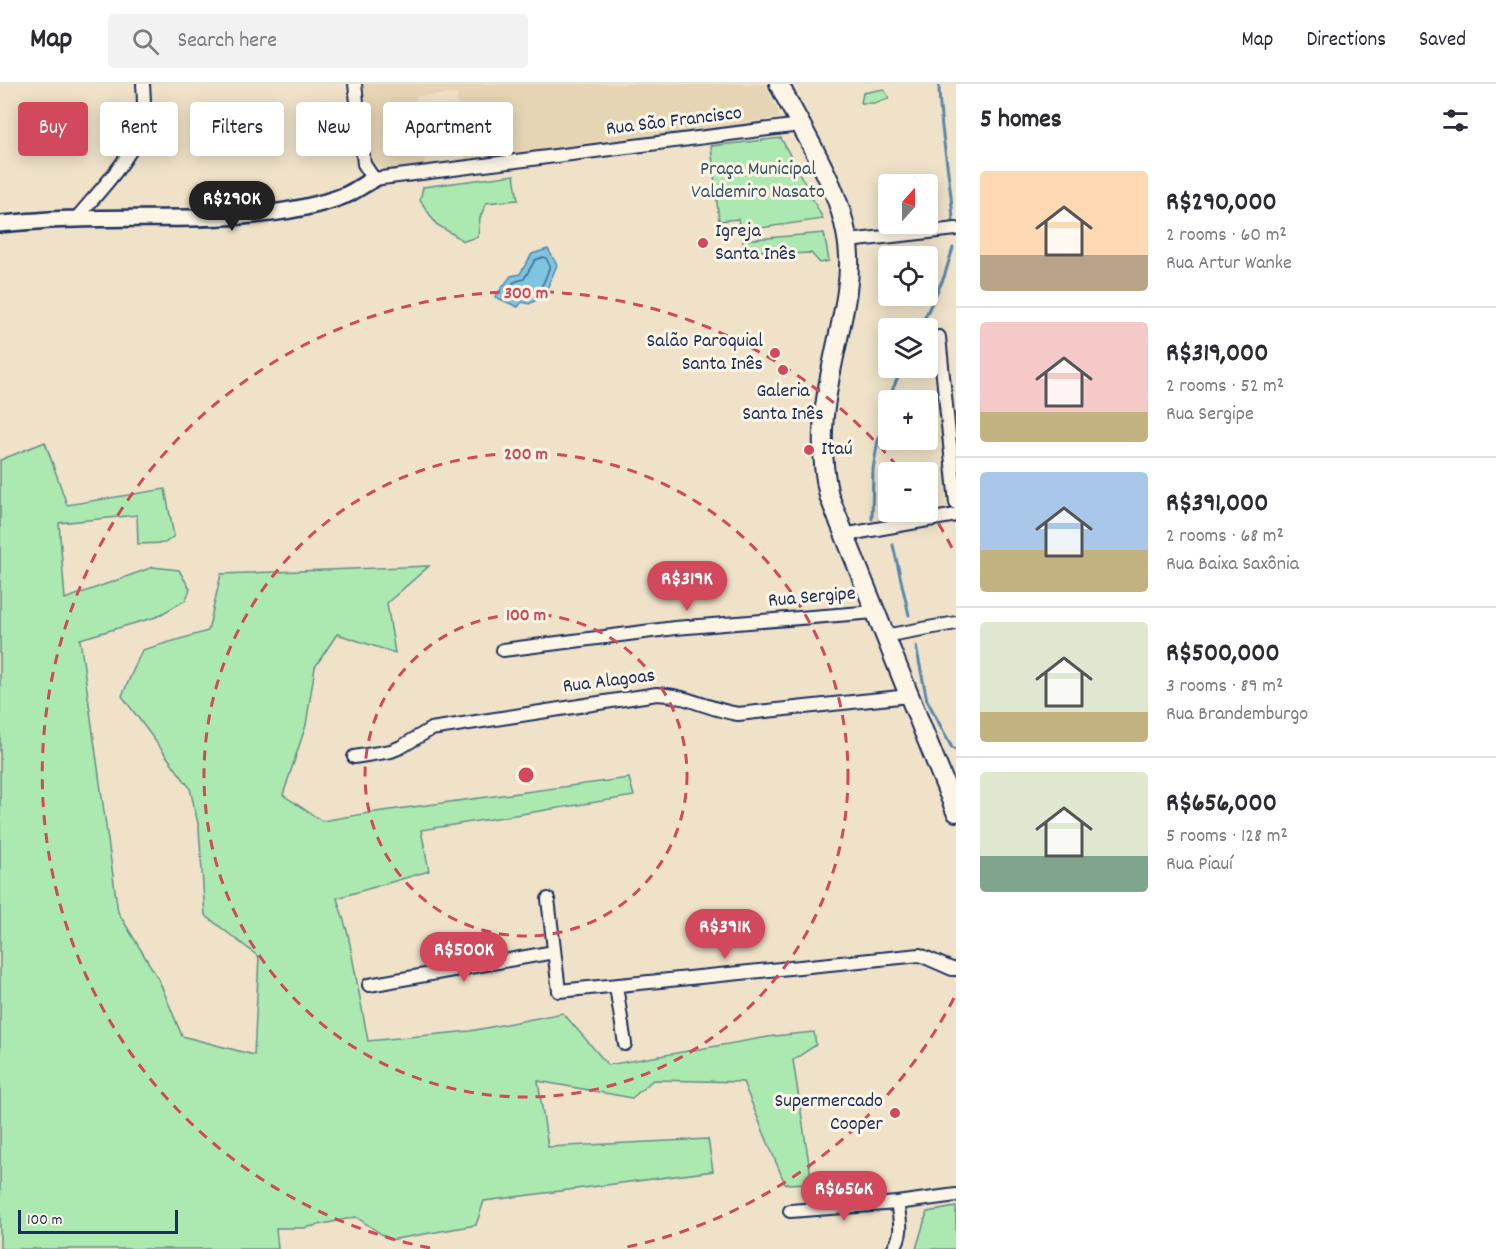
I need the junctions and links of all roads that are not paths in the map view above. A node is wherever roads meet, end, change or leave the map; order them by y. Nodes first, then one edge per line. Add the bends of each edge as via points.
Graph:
1 (143, 84) edge
2 (355, 84) edge
3 (779, 84) edge
4 (800, 125) junction
5 (374, 179) junction
6 (76, 219) junction
7 (0, 224) edge
8 (956, 229) edge
9 (848, 241) junction
10 (939, 337) dead end
11 (956, 503) edge
12 (956, 516) edge
13 (843, 535) junction
14 (874, 612) junction
15 (956, 623) edge
16 (884, 636) junction
17 (503, 650) dead end
18 (909, 696) junction
19 (354, 757) dead end
20 (956, 812) edge
21 (548, 899) dead end
22 (554, 952) junction
23 (956, 969) edge
24 (369, 985) dead end
25 (616, 986) junction
26 (625, 1044) dead end
27 (956, 1195) edge
28 (897, 1203) junction
29 (790, 1211) dead end
30 (893, 1249) edge

1 - 6 street via 144,113 136,138 122,163
2 - 5 street via 364,164
3 - 4 main road
4 - 5 street, Rua São Francisco
4 - 9 main road via 840,209
5 - 6 street via 324,201 264,213 210,218
6 - 7 street
8 - 9 street
9 - 13 main road via 848,284 822,434 826,483
10 - 11 street
12 - 13 street
13 - 14 main road
14 - 16 main road
14 - 17 street, Rua Sergipe via 675,628
15 - 16 street
16 - 18 main road
18 - 19 street, Rua Alagoas via 738,714 683,697 657,694 431,729 391,751
18 - 20 main road
21 - 22 street
22 - 24 street
22 - 25 street via 559,991
23 - 25 street via 920,956
25 - 26 street
27 - 28 street
28 - 29 street
28 - 30 street via 901,1231

